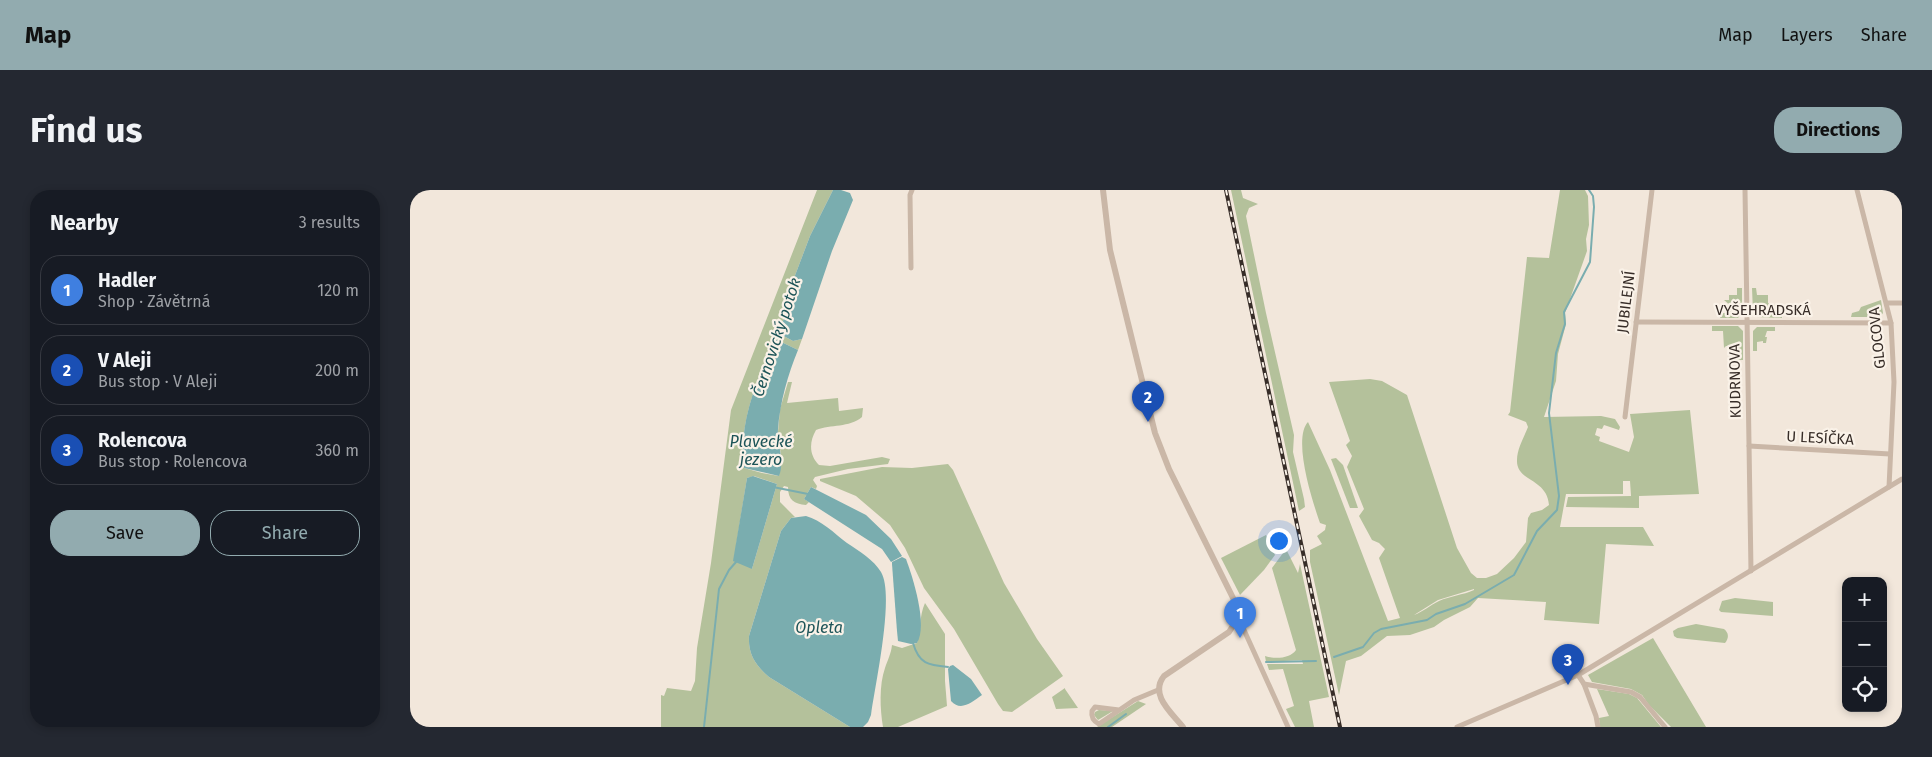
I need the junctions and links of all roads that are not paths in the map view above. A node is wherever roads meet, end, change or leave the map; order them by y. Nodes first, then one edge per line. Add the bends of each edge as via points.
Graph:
1 (912, 190) edge
2 (1103, 190) edge
3 (1652, 190) edge
4 (1745, 190) edge
5 (1857, 190) edge
6 (911, 268) dead end
7 (1887, 303) junction
8 (1902, 303) edge
9 (1636, 322) junction
10 (1747, 322) junction
11 (1891, 323) junction
12 (1625, 417) dead end
13 (1749, 446) junction
14 (1890, 454) junction
15 (1902, 479) edge
16 (1889, 487) junction
17 (1751, 571) junction
18 (1236, 622) junction
19 (1578, 675) junction
20 (1584, 684) junction
21 (1158, 690) junction
22 (1120, 710) junction
23 (1183, 727) edge
24 (1288, 727) edge
25 (1457, 727) edge
26 (1598, 727) edge
27 (1665, 727) edge

1 - 6 street
2 - 18 street via 1110,250 1155,433 1236,603
3 - 9 street, JUBILEJNÍ
4 - 10 street, KUDRNOVA
5 - 7 street, GLOCOVA
7 - 8 street
7 - 11 street, GLOCOVA
9 - 10 street, VYŠEHRADSKÁ
9 - 12 street, JUBILEJNÍ
10 - 11 street, VYŠEHRADSKÁ
10 - 13 street, KUDRNOVA
11 - 14 street, GLOCOVA via 1894,382
13 - 14 street, U LESÍČKA
13 - 17 street, KUDRNOVA
14 - 16 street, GLOCOVA
15 - 16 street
16 - 17 street
17 - 19 street
18 - 21 street via 1227,634 1164,676
18 - 24 street via 1244,630
19 - 20 street
19 - 25 street
20 - 26 street
20 - 27 street via 1631,692 1640,697
21 - 22 street
21 - 23 street via 1162,702
22 - 22 street via 1096,707 1091,716 1099,724

